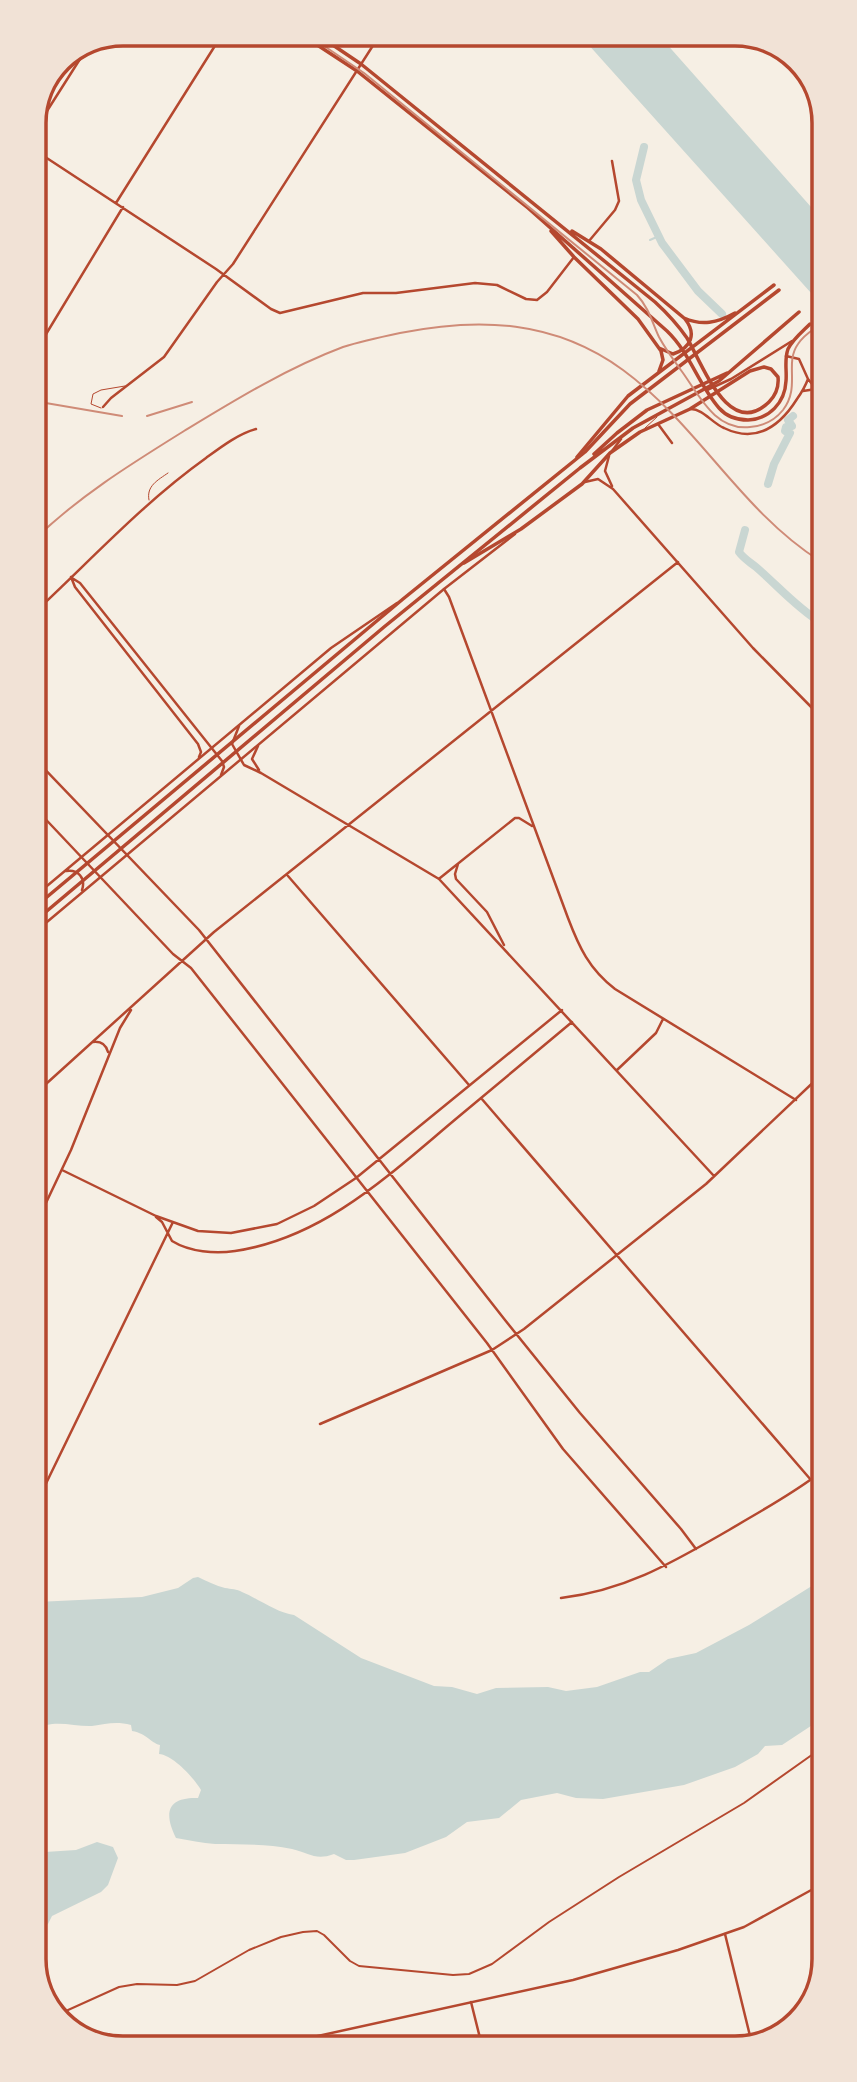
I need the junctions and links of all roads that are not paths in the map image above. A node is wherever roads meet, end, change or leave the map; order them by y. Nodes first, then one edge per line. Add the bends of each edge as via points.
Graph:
1 (215, 46) edge
2 (319, 46) edge
3 (335, 46) edge
4 (373, 46) edge
5 (81, 57) edge
6 (362, 64) junction
7 (357, 71) junction
8 (47, 111) edge
9 (46, 157) edge
10 (611, 161) dead end
11 (116, 203) junction
12 (122, 207) junction
13 (545, 224) junction
14 (562, 225) junction
15 (589, 241) junction
16 (574, 257) junction
17 (223, 275) junction
18 (774, 285) dead end
19 (779, 290) dead end
20 (746, 307) junction
21 (799, 312) dead end
22 (684, 318) junction
23 (810, 324) dead end
24 (46, 334) edge
25 (794, 340) junction
26 (658, 346) junction
27 (786, 356) junction
28 (735, 369) junction
29 (653, 377) junction
30 (808, 379) junction
31 (812, 384) edge
32 (127, 386) junction
33 (707, 390) junction
34 (812, 390) edge
35 (803, 391) junction
36 (103, 407) joint
37 (690, 409) junction
38 (663, 412) junction
39 (658, 424) junction
40 (256, 429) dead end
41 (640, 432) junction
42 (623, 435) junction
43 (672, 443) dead end
44 (611, 453) junction
45 (575, 460) junction
46 (580, 468) junction
47 (168, 473) dead end
48 (582, 484) junction
49 (613, 489) junction
50 (151, 501) junction
51 (521, 529) junction
52 (678, 562) junction
53 (456, 568) junction
54 (71, 577) junction
55 (444, 589) junction
56 (403, 599) junction
57 (46, 601) edge
58 (812, 708) edge
59 (492, 710) junction
60 (239, 726) junction
61 (258, 746) junction
62 (212, 748) junction
63 (198, 760) junction
64 (240, 760) junction
65 (46, 770) edge
66 (261, 773) junction
67 (219, 778) junction
68 (46, 820) edge
69 (349, 824) junction
70 (535, 828) junction
71 (107, 834) junction
72 (127, 854) junction
73 (81, 857) junction
74 (459, 863) junction
75 (63, 872) junction
76 (287, 874) junction
77 (100, 877) junction
78 (439, 879) junction
79 (46, 887) edge
80 (81, 893) junction
81 (46, 898) edge
82 (46, 912) edge
83 (46, 923) edge
84 (206, 940) junction
85 (505, 948) junction
86 (182, 961) junction
87 (138, 1002) junction
88 (562, 1010) junction
89 (663, 1019) junction
90 (572, 1022) junction
91 (90, 1042) junction
92 (108, 1058) junction
93 (617, 1070) junction
94 (46, 1084) edge
95 (812, 1084) edge
96 (469, 1085) junction
97 (481, 1098) junction
98 (796, 1100) junction
99 (378, 1160) junction
100 (62, 1170) junction
101 (389, 1174) junction
102 (715, 1176) junction
103 (356, 1178) junction
104 (367, 1191) junction
105 (46, 1203) edge
106 (156, 1216) junction
107 (173, 1222) junction
108 (167, 1235) junction
109 (618, 1256) junction
110 (516, 1334) junction
111 (492, 1350) junction
112 (320, 1424) dead end
113 (810, 1480) joint
114 (46, 1484) edge
115 (696, 1549) junction
116 (666, 1567) junction
117 (561, 1598) dead end
118 (812, 1755) edge
119 (812, 1890) edge
120 (726, 1934) junction
121 (471, 2002) junction
122 (66, 2011) edge
123 (750, 2035) edge
124 (317, 2036) edge
125 (480, 2036) edge

1 - 11 street
2 - 7 main road
3 - 6 main road
4 - 6 street
5 - 8 street
6 - 7 street
6 - 14 main road
7 - 13 main road
7 - 17 street
9 - 11 street
10 - 15 street via 619,201
11 - 12 street
12 - 17 street
12 - 24 street
13 - 16 main road
13 - 27 main road via 679,344 713,400 733,417 749,420 775,409 786,381
14 - 15 main road
14 - 37 main road via 676,324 720,396 734,409 764,407 779,381 773,370 757,368 724,388
15 - 22 main road
16 - 17 street via 537,300 497,285 475,283 363,293 280,313
16 - 26 main road via 630,310
17 - 32 street via 164,357
18 - 20 main road
19 - 45 main road via 630,404
20 - 22 main road via 712,323
20 - 29 main road
21 - 28 main road
22 - 26 main road via 693,333 687,347 673,354
23 - 25 main road
25 - 27 main road
25 - 33 street
26 - 29 main road via 663,364
27 - 30 street via 799,359
28 - 33 main road
28 - 46 main road via 647,411
29 - 45 main road via 619,405
30 - 31 street
30 - 35 street
32 - 36 street
32 - 36 lane via 93,394 91,404
33 - 38 main road
34 - 35 street
35 - 37 street via 782,421 752,433 721,427 699,410
37 - 39 main road
38 - 41 lane
38 - 42 main road
39 - 41 main road
39 - 43 street
40 - 50 street via 210,455
41 - 44 main road
42 - 44 street
42 - 46 main road
44 - 48 main road
44 - 49 street via 606,471
45 - 56 main road
46 - 53 main road
47 - 50 lane via 151,485
48 - 49 street via 597,479
48 - 51 main road
49 - 52 street
50 - 54 street
51 - 53 main road
51 - 55 street
52 - 58 street
52 - 59 street
53 - 82 main road
54 - 57 street
54 - 62 street
54 - 63 street via 198,744
55 - 59 street
55 - 61 street
56 - 60 street via 331,648
56 - 81 main road
59 - 69 street
59 - 70 street
60 - 62 street
60 - 64 street via 232,741
61 - 64 street
61 - 66 street via 252,759
62 - 63 street
62 - 67 street via 223,764
63 - 71 street
64 - 66 street
64 - 67 street
65 - 71 street
66 - 69 street
67 - 72 street
68 - 73 street
69 - 76 street
69 - 78 street
70 - 74 street via 515,818
70 - 89 street via 580,950 591,967 615,989
71 - 72 street
71 - 73 street
72 - 77 street
72 - 84 street
73 - 75 street
73 - 77 street
74 - 78 street
74 - 85 street via 456,880 487,912
75 - 79 street
75 - 80 street via 81,876
76 - 84 street
76 - 96 street
77 - 80 street
77 - 86 street
78 - 85 street
80 - 83 street
84 - 86 street
84 - 99 street
85 - 88 street
86 - 87 street
86 - 103 street
87 - 91 street
87 - 92 street
88 - 90 street
88 - 96 street
89 - 93 street via 656,1033
89 - 98 street
90 - 93 street
90 - 97 street
91 - 92 street via 106,1046
91 - 94 street
92 - 100 street
93 - 102 street
95 - 98 street
96 - 99 street
97 - 101 street
97 - 109 street
98 - 102 street
99 - 101 street
99 - 103 street
100 - 105 street
100 - 106 street
101 - 104 street
101 - 110 street
102 - 109 street
103 - 104 street
103 - 107 street via 299,1214 261,1229 216,1233
104 - 108 street via 306,1230 248,1249 206,1251 177,1244
104 - 111 street
106 - 107 street
106 - 108 street
107 - 108 street
108 - 114 street
109 - 110 street
109 - 113 street
110 - 111 street
110 - 115 street
111 - 112 street
111 - 116 street via 563,1449
113 - 115 street
115 - 116 street
116 - 117 street via 611,1587
118 - 122 street via 744,1803 619,1877 477,1971 453,1975 370,1969 350,1961 317,1931 303,1932 249,1950 195,1981 118,1987
119 - 120 street
120 - 121 street via 573,1980
120 - 123 street
121 - 124 street
121 - 125 street

